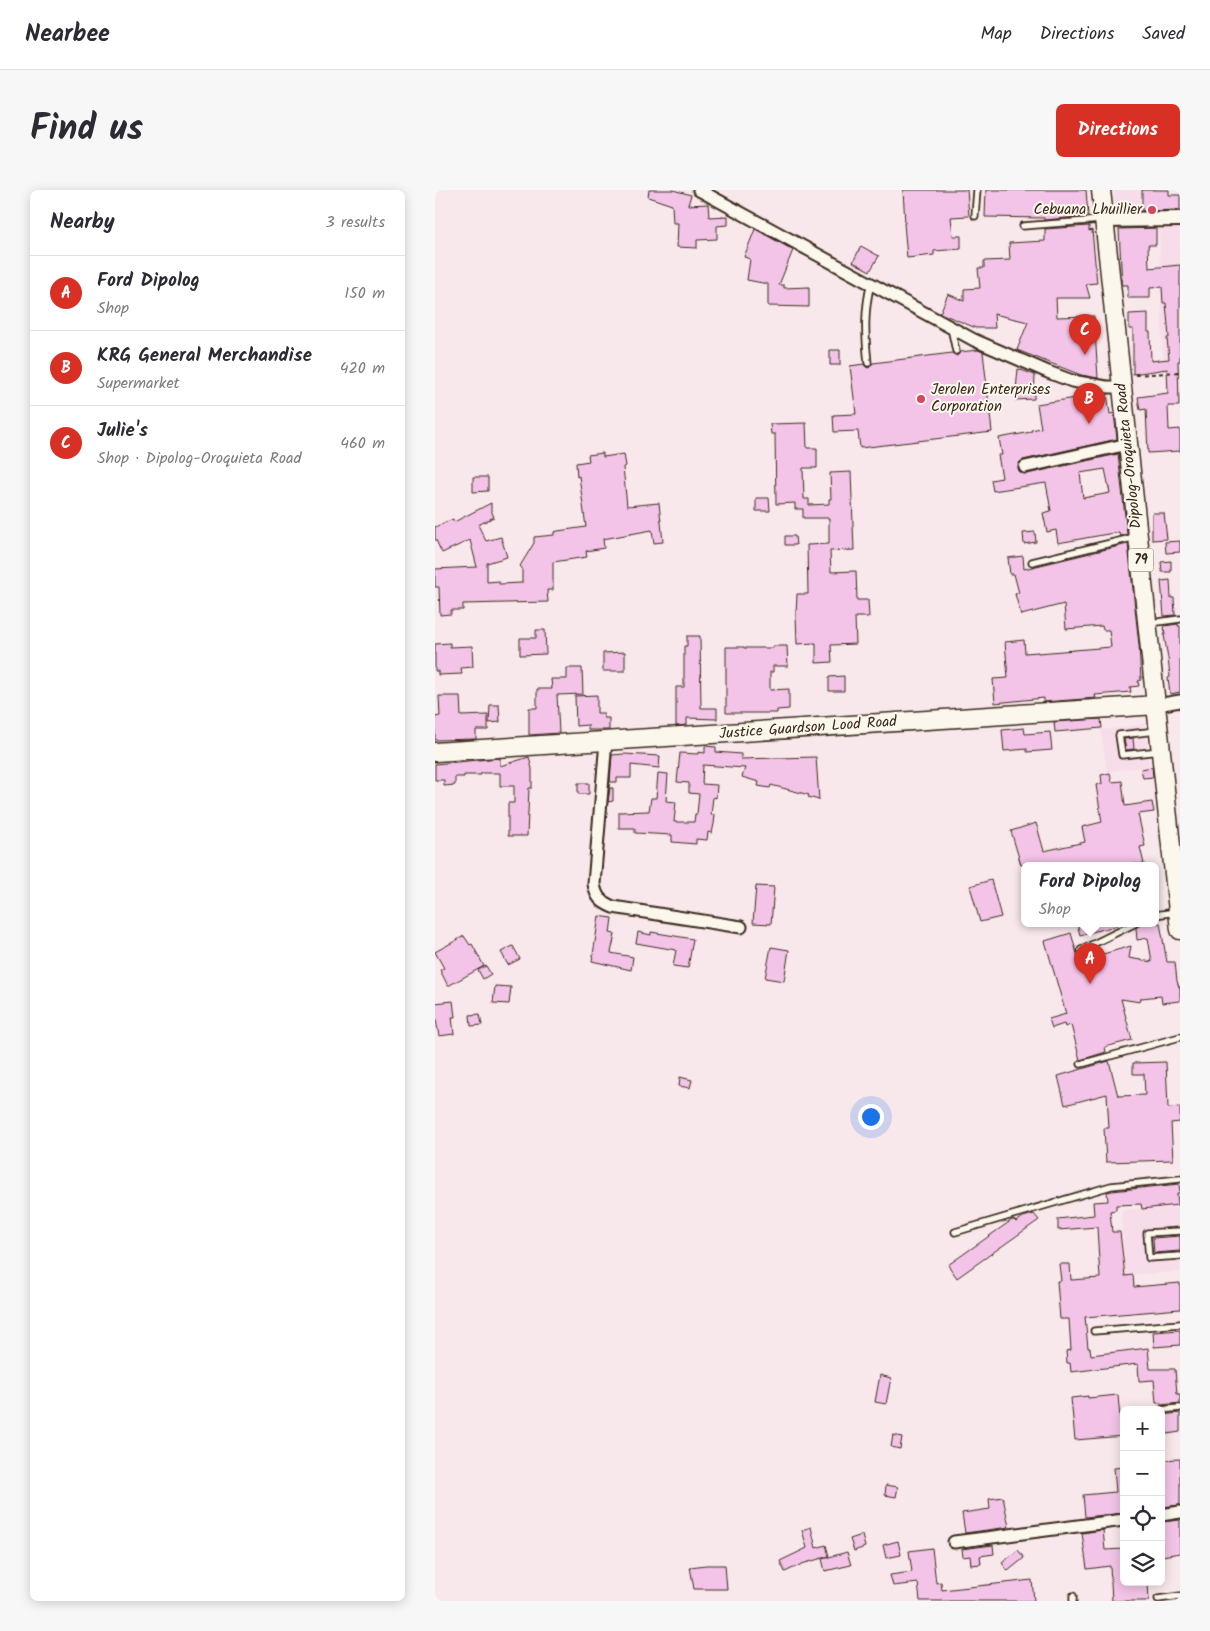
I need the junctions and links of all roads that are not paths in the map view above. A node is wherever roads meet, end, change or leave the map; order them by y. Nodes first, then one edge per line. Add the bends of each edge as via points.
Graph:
1 (699, 190) edge
2 (977, 190) edge
3 (1101, 190) edge
4 (975, 216) dead end
5 (1180, 219) edge
6 (1103, 220) junction
7 (1023, 226) dead end
8 (871, 283) junction
9 (951, 327) junction
10 (956, 351) dead end
11 (868, 363) dead end
12 (1121, 381) junction
13 (1128, 444) junction
14 (1025, 467) dead end
15 (1138, 537) junction
16 (1032, 562) dead end
17 (1180, 619) edge
18 (1148, 623) junction
19 (1180, 701) edge
20 (1157, 705) junction
21 (1160, 730) junction
22 (606, 741) junction
23 (1162, 750) junction
24 (435, 752) edge
25 (1179, 903) edge
26 (1159, 913) edge
27 (741, 927) dead end
28 (1128, 927) edge
29 (1180, 930) edge
30 (1081, 950) dead end
31 (1180, 1037) edge
32 (1081, 1064) dead end
33 (1180, 1178) edge
34 (1180, 1231) edge
35 (955, 1232) dead end
36 (1180, 1256) edge
37 (1180, 1324) edge
38 (1094, 1331) dead end
39 (1180, 1408) edge
40 (1165, 1410) edge
41 (1180, 1512) edge
42 (1165, 1514) edge
43 (1120, 1521) edge
44 (954, 1542) dead end
45 (1180, 1596) edge
46 (1158, 1599) dead end

1 - 8 street
2 - 4 lane
3 - 6 main road, Dipolog-Oroquieta Road / 79
5 - 6 street
6 - 7 lane
6 - 12 main road, Dipolog-Oroquieta Road / 79
8 - 9 street
8 - 11 lane via 865,323
9 - 10 lane
9 - 12 street via 1001,352 1073,381 1106,387
12 - 13 main road, Dipolog-Oroquieta Road / 79
13 - 14 street
13 - 15 main road, Dipolog-Oroquieta Road / 79
15 - 16 lane
15 - 18 main road, Dipolog-Oroquieta Road / 79
17 - 18 lane
18 - 20 main road, Dipolog-Oroquieta Road / 79
19 - 20 street, Justice Guardson Lood Road
20 - 21 main road, Dipolog-Oroquieta Road / 79
20 - 22 main road, Justice Guardson Lood Road
21 - 23 main road, Dipolog-Oroquieta Road / 79
21 - 23 lane via 1119,735 1122,755
22 - 24 main road, Justice Guardson Lood Road
22 - 27 street via 594,884 596,895 613,907
23 - 25 main road, Dipolog-Oroquieta Road / 79
25 - 26 lane
25 - 29 main road, Dipolog-Oroquieta Road / 79
28 - 30 lane
31 - 32 lane
33 - 35 lane via 1111,1186
34 - 36 lane via 1147,1233 1149,1258
37 - 38 lane
39 - 40 lane
41 - 42 street
43 - 44 street
45 - 46 lane

